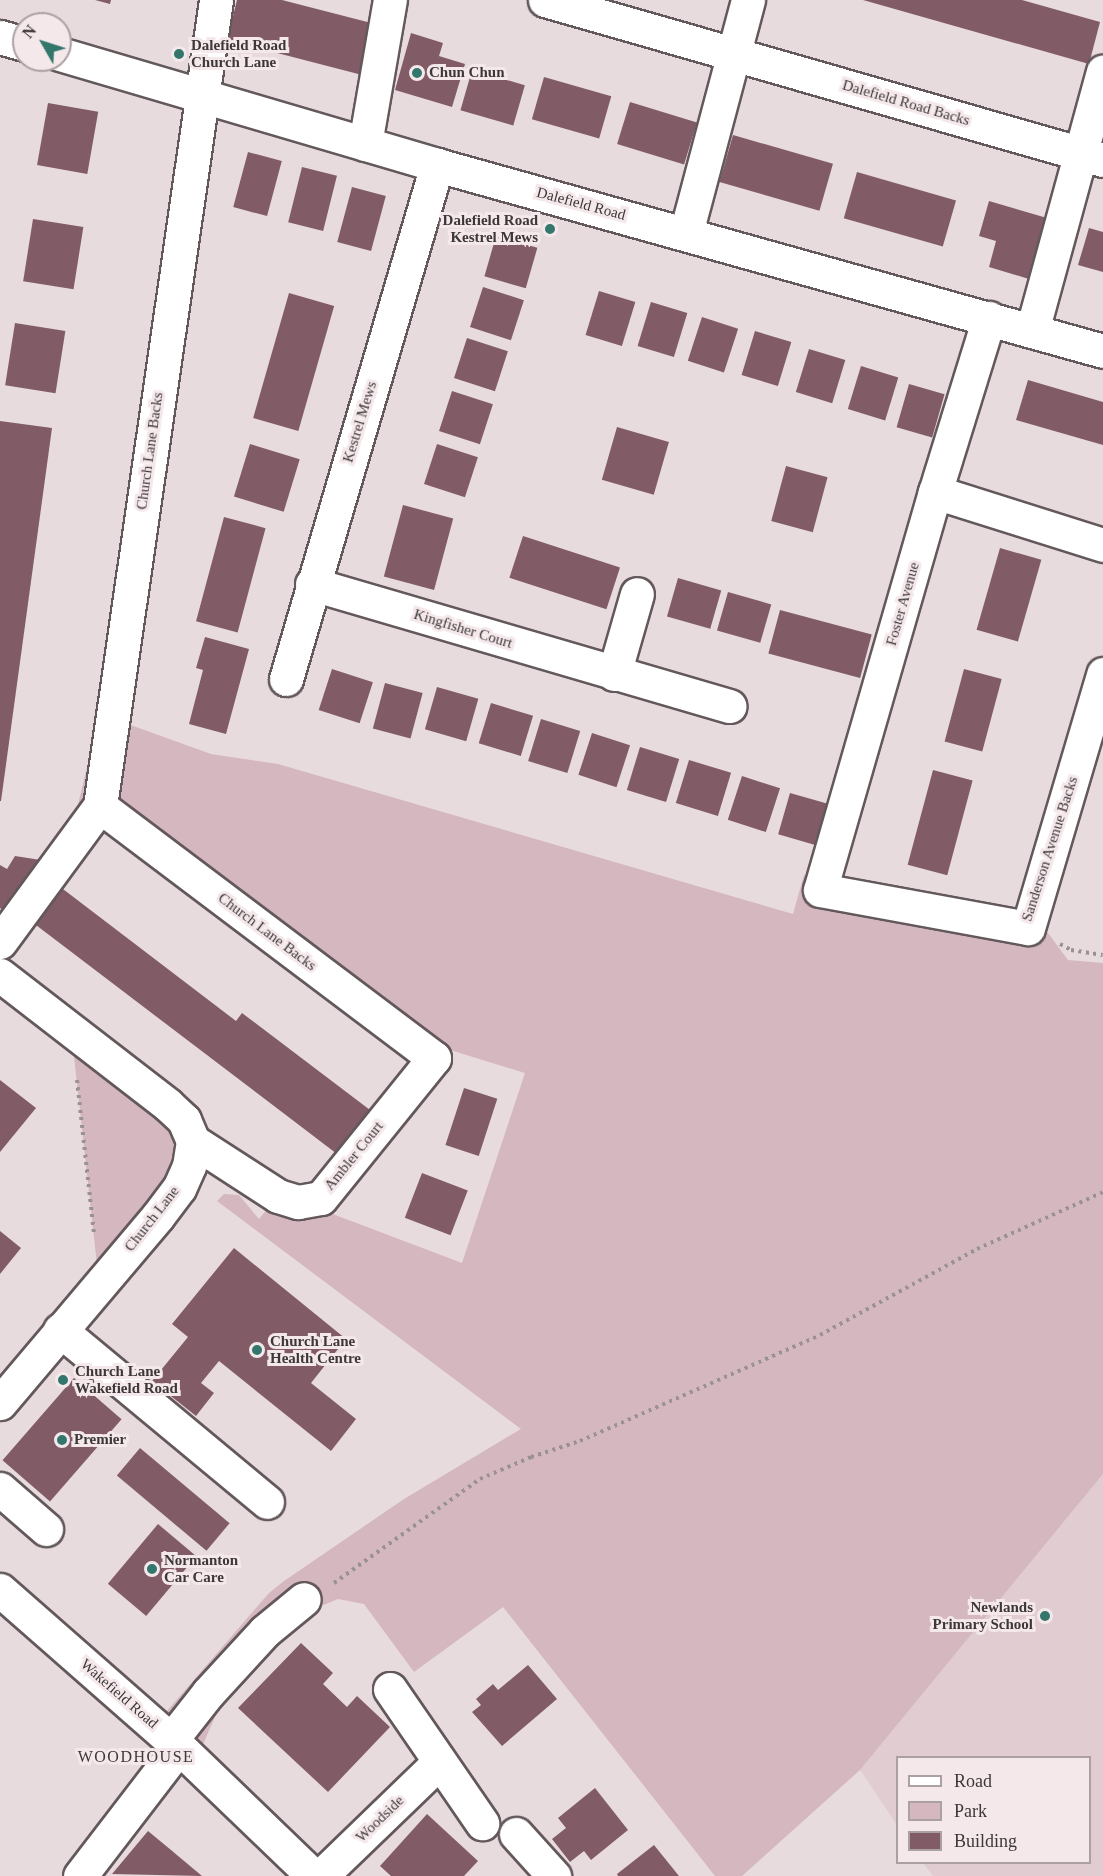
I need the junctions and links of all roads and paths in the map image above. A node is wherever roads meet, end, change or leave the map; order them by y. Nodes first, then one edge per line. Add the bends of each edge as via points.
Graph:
1 (216, 0) edge
2 (390, 0) edge
3 (545, 0) edge
4 (748, 0) edge
5 (734, 53) junction
6 (72, 57) edge
7 (1103, 72) edge
8 (201, 95) junction
9 (365, 144) junction
10 (1091, 156) edge
11 (437, 165) junction
12 (686, 233) junction
13 (989, 318) junction
14 (1032, 331) junction
15 (1103, 351) edge
16 (935, 492) junction
17 (1103, 545) edge
18 (312, 584) junction
19 (637, 594) dead end
20 (614, 674) junction
21 (1103, 674) edge
22 (286, 679) dead end
23 (730, 706) dead end
24 (100, 806) junction
25 (820, 890) joint
26 (1028, 928) junction
27 (0, 942) edge
28 (1103, 956) edge
29 (2, 981) edge
30 (71, 1029) junction
31 (434, 1058) joint
32 (193, 1141) junction
33 (1103, 1192) edge
34 (99, 1282) junction
35 (60, 1330) junction
36 (0, 1403) edge
37 (0, 1489) edge
38 (267, 1502) dead end
39 (46, 1528) dead end
40 (0, 1590) edge
41 (304, 1599) joint
42 (390, 1689) dead end
43 (175, 1744) junction
44 (439, 1762) junction
45 (482, 1823) dead end
46 (516, 1834) dead end
47 (80, 1876) edge
48 (313, 1876) edge
49 (321, 1876) edge
50 (554, 1876) edge

1 - 8 street
2 - 9 street
3 - 5 street, Dalefield Road Backs
4 - 5 street
5 - 10 street, Dalefield Road Backs
5 - 12 street
6 - 8 street, Dalefield Road
7 - 10 street
8 - 9 street, Dalefield Road
8 - 24 street, Church Lane Backs
9 - 11 street, Dalefield Road
10 - 14 street
11 - 12 street, Dalefield Road
11 - 18 street, Kestrel Mews
12 - 13 street, Dalefield Road
13 - 14 street, Dalefield Road
13 - 16 street, Foster Avenue
14 - 15 street, Dalefield Road
16 - 17 street
16 - 25 street, Foster Avenue
18 - 20 street, Kingfisher Court
18 - 22 street, Kestrel Mews
19 - 20 street
20 - 23 street, Kingfisher Court
21 - 26 street, Sanderson Avenue Backs
24 - 27 street, Church Lane Backs
24 - 31 street, Church Lane Backs
25 - 26 street, Sanderson Avenue Backs
26 - 28 path via 1071,950
29 - 30 street
30 - 32 street via 184,1120
30 - 34 path
31 - 32 street, Ambler Court via 321,1198 298,1202 278,1196
32 - 34 street, Church Lane via 189,1166 179,1188
33 - 41 path via 977,1249 820,1335 579,1441 480,1479 348,1573
34 - 35 street, Church Lane
35 - 36 street, Church Lane
35 - 38 street
37 - 39 street
40 - 43 street, Wakefield Road
41 - 43 street via 265,1631 208,1692
42 - 44 street
43 - 47 street
43 - 48 street, Wakefield Road
44 - 45 street
44 - 49 street, Woodside
46 - 50 street

